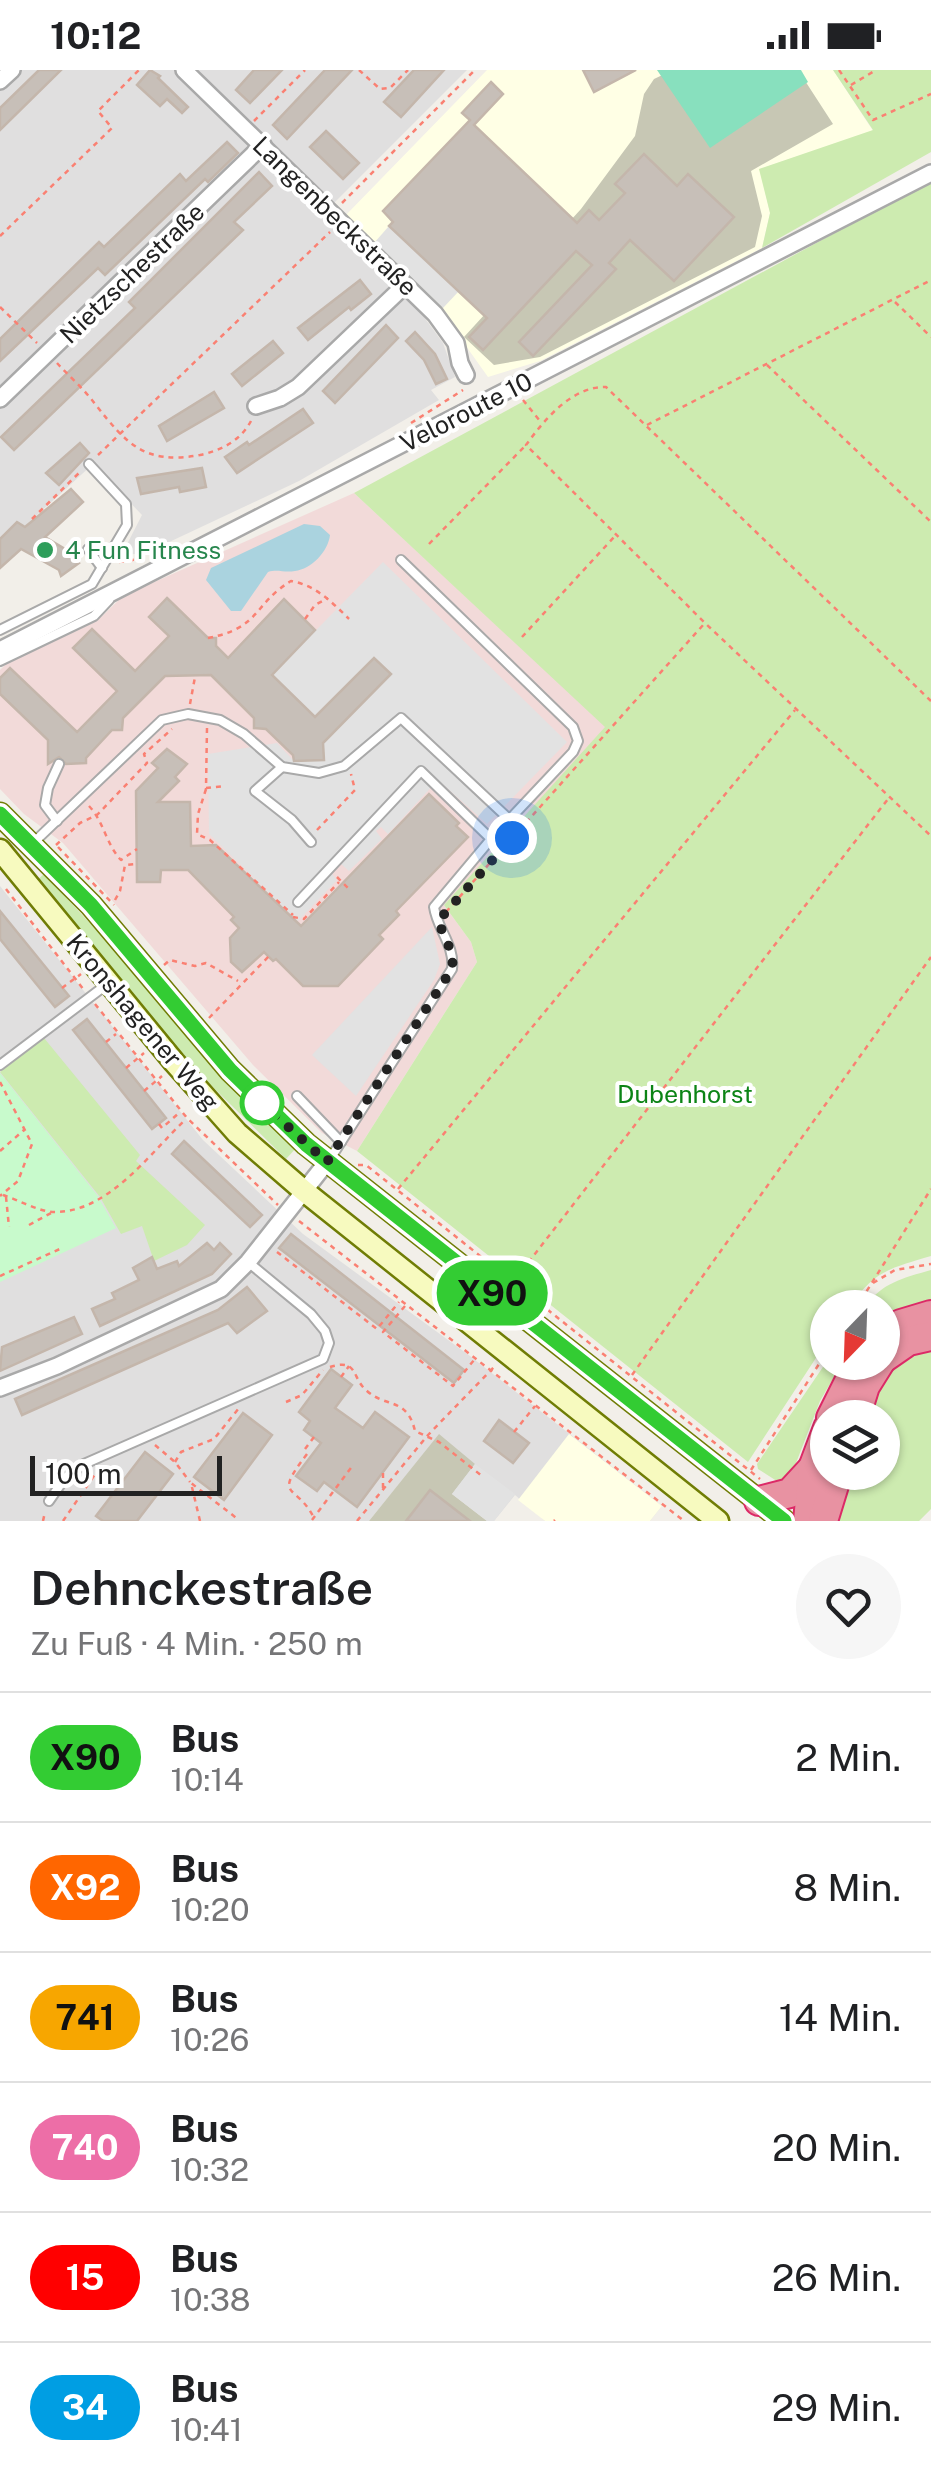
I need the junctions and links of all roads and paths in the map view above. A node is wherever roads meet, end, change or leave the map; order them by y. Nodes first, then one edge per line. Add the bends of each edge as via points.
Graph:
1 (12, 70) edge
2 (138, 70) edge
3 (184, 70) edge
4 (304, 70) edge
5 (360, 70) edge
6 (408, 70) edge
7 (475, 70) edge
8 (839, 70) edge
9 (876, 70) edge
10 (0, 81) edge
11 (850, 86) junction
12 (931, 94) edge
13 (246, 129) junction
14 (263, 145) junction
15 (931, 173) edge
16 (338, 217) junction
17 (0, 236) edge
18 (931, 280) edge
19 (405, 284) junction
20 (894, 300) junction
21 (0, 307) edge
22 (931, 337) edge
23 (49, 355) junction
24 (766, 365) junction
25 (466, 375) dead end
26 (513, 388) junction
27 (0, 400) edge
28 (256, 406) joint
29 (542, 423) junction
30 (646, 426) junction
31 (118, 435) junction
32 (526, 445) junction
33 (88, 464) junction
34 (32, 518) dead end
35 (931, 522) edge
36 (616, 534) junction
37 (429, 544) dead end
38 (88, 549) dead end
39 (400, 560) dead end
40 (102, 568) junction
41 (118, 589) junction
42 (328, 598) junction
43 (305, 619) dead end
44 (349, 619) dead end
45 (706, 623) junction
46 (0, 630) edge
47 (522, 637) dead end
48 (208, 638) dead end
49 (0, 650) edge
50 (0, 661) edge
51 (195, 676) dead end
52 (192, 695) dead end
53 (931, 701) edge
54 (796, 709) junction
55 (177, 725) dead end
56 (207, 726) dead end
57 (550, 757) dead end
58 (59, 764) dead end
59 (344, 766) junction
60 (282, 767) junction
61 (560, 768) junction
62 (225, 786) dead end
63 (206, 788) junction
64 (80, 797) junction
65 (889, 798) junction
66 (0, 814) edge
67 (97, 815) junction
68 (509, 820) junction
69 (56, 821) junction
70 (931, 836) edge
71 (491, 839) junction
72 (311, 842) joint
73 (31, 846) junction
74 (56, 846) dead end
75 (137, 848) dead end
76 (3, 858) edge
77 (121, 860) junction
78 (137, 864) dead end
79 (125, 865) junction
80 (340, 881) dead end
81 (6, 889) dead end
82 (113, 902) dead end
83 (298, 902) dead end
84 (438, 921) junction
85 (271, 954) dead end
86 (931, 957) edge
87 (163, 966) dead end
88 (85, 972) dead end
89 (75, 978) junction
90 (109, 982) junction
91 (241, 982) junction
92 (62, 988) dead end
93 (90, 997) junction
94 (208, 1020) dead end
95 (126, 1022) dead end
96 (116, 1032) junction
97 (106, 1042) dead end
98 (148, 1049) dead end
99 (138, 1058) junction
100 (0, 1065) edge
101 (126, 1068) dead end
102 (167, 1072) dead end
103 (157, 1080) junction
104 (0, 1082) edge
105 (144, 1091) dead end
106 (297, 1096) dead end
107 (182, 1111) junction
108 (187, 1118) junction
109 (159, 1124) dead end
110 (214, 1126) dead end
111 (25, 1129) junction
112 (204, 1135) junction
113 (0, 1137) edge
114 (341, 1142) junction
115 (232, 1145) dead end
116 (1, 1148) edge
117 (223, 1155) junction
118 (327, 1162) junction
119 (346, 1178) junction
120 (274, 1182) dead end
121 (397, 1190) junction
122 (931, 1190) edge
123 (304, 1191) junction
124 (264, 1193) junction
125 (3, 1196) edge
126 (282, 1208) dead end
127 (325, 1208) junction
128 (52, 1212) junction
129 (296, 1219) dead end
130 (29, 1225) dead end
131 (9, 1226) dead end
132 (309, 1229) junction
133 (264, 1241) junction
134 (62, 1248) dead end
135 (248, 1262) junction
136 (931, 1264) edge
137 (0, 1276) edge
138 (513, 1281) junction
139 (872, 1284) junction
140 (868, 1290) edge
141 (500, 1300) junction
142 (400, 1302) junction
143 (405, 1306) junction
144 (931, 1315) edge
145 (900, 1325) edge
146 (931, 1336) edge
147 (900, 1347) edge
148 (508, 1354) junction
149 (475, 1359) junction
150 (349, 1366) junction
151 (490, 1370) junction
152 (341, 1377) dead end
153 (810, 1378) edge
154 (626, 1384) junction
155 (0, 1388) edge
156 (236, 1397) junction
157 (286, 1402) dead end
158 (536, 1406) junction
159 (514, 1432) dead end
160 (428, 1435) junction
161 (145, 1437) junction
162 (314, 1437) dead end
163 (214, 1439) junction
164 (220, 1443) dead end
165 (100, 1462) junction
166 (175, 1462) junction
167 (353, 1466) dead end
168 (383, 1472) dead end
169 (482, 1476) dead end
170 (810, 1480) edge
171 (122, 1482) dead end
172 (191, 1483) junction
173 (383, 1490) junction
174 (819, 1490) edge
175 (825, 1490) edge
176 (48, 1501) dead end
177 (759, 1501) junction
178 (314, 1518) edge
179 (323, 1520) edge
180 (63, 1521) edge
181 (200, 1521) edge
182 (239, 1521) edge
183 (357, 1521) edge
184 (684, 1521) edge
185 (718, 1521) edge
186 (784, 1521) edge
187 (808, 1521) edge
188 (824, 1521) edge

1 - 10 street
2 - 17 path via 98,111 112,128
3 - 13 street, Langenbeckstraße
4 - 13 path
5 - 6 path via 380,89
7 - 16 path
8 - 11 path
9 - 11 path
11 - 12 path via 874,120
13 - 14 street, Langenbeckstraße
14 - 16 street, Langenbeckstraße
14 - 23 street, Nietzschestraße
15 - 26 street, Veloroute 10
16 - 19 street, Langenbeckstraße
16 - 31 path
18 - 20 path
19 - 25 street, Langenbeckstraße via 451,332
19 - 28 street via 298,387
20 - 22 path
20 - 24 path
21 - 23 path
23 - 27 street, Nietzschestraße
23 - 31 path
24 - 30 path
24 - 35 path
26 - 29 path
26 - 41 street, Veloroute 10
28 - 31 path via 245,432 221,451 162,455
29 - 30 path via 595,386 606,387
29 - 32 path
30 - 53 path
31 - 33 path
32 - 36 path
32 - 37 path
33 - 34 path
33 - 40 lane via 126,504 127,526
36 - 45 path
36 - 47 path
38 - 40 lane
39 - 61 lane via 573,727 578,741
40 - 46 lane via 92,584
41 - 49 street, Veloroute 10
41 - 50 lane via 94,616
42 - 43 path
42 - 44 path
42 - 48 path via 291,581 240,630
45 - 54 path
45 - 84 path
51 - 52 path
54 - 65 path
54 - 121 path
55 - 67 path via 144,754 146,763
56 - 63 path
57 - 61 lane
58 - 69 lane via 45,805
59 - 60 lane via 319,773
59 - 68 lane via 401,718
59 - 72 path via 355,790
60 - 64 lane via 229,723 188,714 162,720
60 - 72 lane via 256,791
61 - 68 lane
62 - 63 path
63 - 80 path via 197,834 293,916 304,919
64 - 67 path
64 - 69 lane
65 - 70 path
65 - 138 path
66 - 73 main road, Kronshagener Weg
67 - 74 path
67 - 77 path
68 - 71 lane
69 - 73 lane
71 - 83 lane via 421,771
71 - 84 lane via 434,906
73 - 76 street
73 - 118 main road, Kronshagener Weg via 91,905 230,1070
75 - 77 path
76 - 90 main road, Kronshagener Weg
77 - 79 path
78 - 79 path
79 - 82 path
81 - 89 path
84 - 114 lane via 452,969
85 - 91 path
86 - 154 path
87 - 91 path via 170,960 206,963
88 - 89 path
89 - 92 path
89 - 93 path
90 - 93 lane
90 - 123 main road, Kronshagener Weg via 209,1102
91 - 94 path
93 - 96 path
93 - 100 lane
95 - 96 path
96 - 97 path
96 - 99 path
98 - 99 path
99 - 101 path
99 - 103 path
102 - 103 path
103 - 105 path
103 - 107 path
104 - 111 path
106 - 114 lane
107 - 108 path
107 - 109 path
108 - 112 path
108 - 128 path via 88,1206
110 - 112 path
111 - 116 path
111 - 125 path via 32,1144 18,1181
112 - 117 path
113 - 116 path
114 - 118 lane
115 - 117 path
117 - 124 path
118 - 119 main road, Kronshagener Weg
118 - 123 street
119 - 121 path via 356,1164 366,1165
119 - 141 main road, Kronshagener Weg
120 - 124 path
121 - 138 path
122 - 139 path
123 - 127 main road, Kronshagener Weg
123 - 133 street
124 - 126 path
125 - 128 path
125 - 131 path
127 - 132 path
127 - 148 main road, Kronshagener Weg
128 - 130 path
129 - 132 path
132 - 142 path
133 - 135 street
133 - 142 path via 378,1329
134 - 137 path
135 - 155 street via 221,1290
135 - 156 lane via 311,1314 328,1337 328,1349 316,1363
136 - 139 path via 895,1270
138 - 141 path
138 - 154 path
139 - 140 path
141 - 154 main road, Kronshagener Weg
142 - 143 path
143 - 149 path
143 - 149 path via 383,1332 453,1386
144 - 145 highway
146 - 147 highway
148 - 151 path
148 - 185 main road, Kronshagener Weg
149 - 151 path
150 - 152 path
150 - 157 path via 324,1370
150 - 160 path via 367,1391 401,1407 415,1431
151 - 158 path
151 - 160 path
153 - 154 path via 750,1471
154 - 177 main road, Kronshagener Weg
156 - 161 lane
156 - 163 path via 239,1409
158 - 159 path
158 - 184 path
160 - 169 path
160 - 173 path
161 - 165 lane
161 - 166 path
162 - 178 path via 288,1484
163 - 164 path
163 - 166 path via 181,1452
165 - 171 path
165 - 176 lane via 74,1470
165 - 180 path
166 - 172 path
167 - 178 path
168 - 173 path
170 - 177 highway
172 - 181 path
172 - 182 path
173 - 183 path
174 - 187 highway
175 - 188 highway
177 - 186 main road, Kronshagener Weg
178 - 179 path

